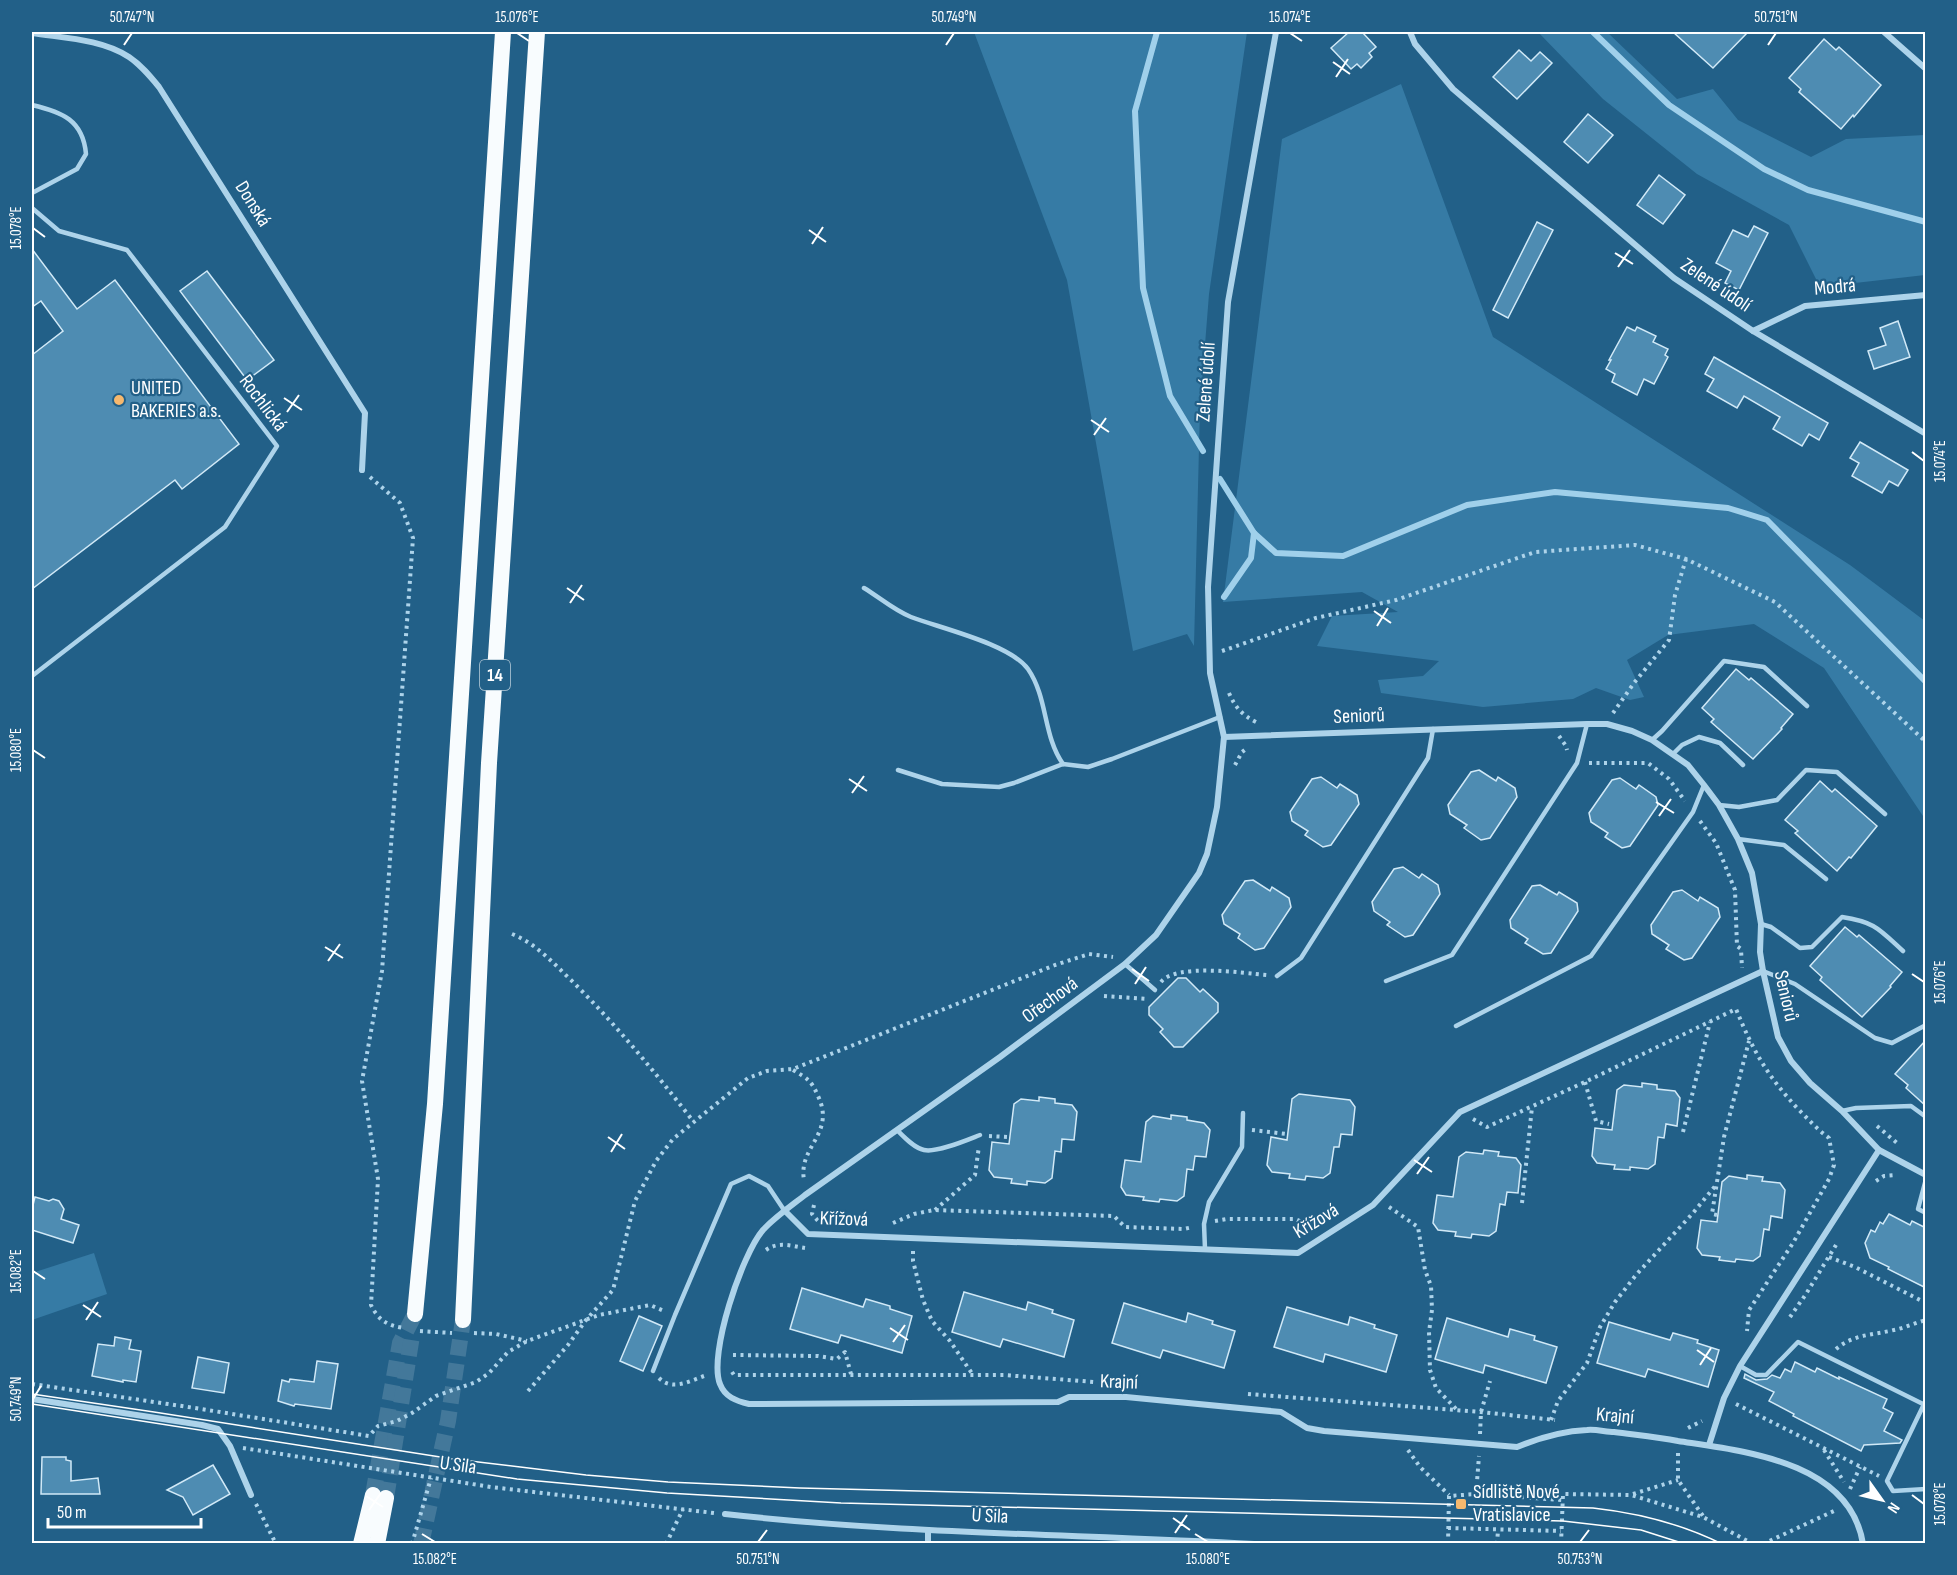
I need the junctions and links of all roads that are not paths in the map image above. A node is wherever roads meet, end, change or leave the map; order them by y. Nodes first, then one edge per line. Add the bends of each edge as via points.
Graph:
1 (502, 32) edge
2 (537, 32) edge
3 (1276, 32) edge
4 (1410, 32) edge
5 (1884, 32) edge
6 (32, 33) edge
7 (1926, 69) edge
8 (32, 105) edge
9 (32, 193) edge
10 (32, 208) edge
11 (1926, 295) edge
12 (1752, 331) junction
13 (1926, 434) edge
14 (362, 470) road end
15 (864, 588) dead end
16 (32, 676) edge
17 (1808, 706) dead end
18 (1220, 717) junction
19 (1587, 724) junction
20 (1433, 729) junction
21 (1224, 737) junction
22 (1652, 740) junction
23 (1673, 754) junction
24 (1063, 764) junction
25 (1743, 765) dead end
26 (898, 770) dead end
27 (1704, 785) junction
28 (1719, 805) junction
29 (1885, 814) dead end
30 (1738, 839) junction
31 (1826, 879) dead end
32 (1761, 924) junction
33 (1903, 951) dead end
34 (1125, 964) junction
35 (1763, 971) junction
36 (1277, 976) road end
37 (1386, 981) dead end
38 (1155, 990) road end
39 (1926, 1024) edge
40 (1456, 1026) dead end
41 (1842, 1111) junction
42 (1243, 1113) dead end
43 (1926, 1117) edge
44 (897, 1130) junction
45 (980, 1136) road end
46 (1880, 1150) junction
47 (1926, 1177) edge
48 (784, 1210) junction
49 (1926, 1213) edge
50 (1205, 1249) junction
51 (416, 1314) tunnel mouth
52 (460, 1329) tunnel mouth
53 (1740, 1366) junction
54 (653, 1371) road end
55 (32, 1400) edge
56 (1924, 1402) edge
57 (1709, 1445) junction
58 (1926, 1489) edge
59 (251, 1495) road end
60 (725, 1514) road end
61 (928, 1530) junction
62 (361, 1544) edge
63 (377, 1544) edge
64 (928, 1544) edge
65 (1254, 1544) edge
66 (1863, 1544) edge

1 - 51 highway, 14 via 435,1104
2 - 52 highway, 14 via 489,763
3 - 18 street, Zelené údolí via 1228,302 1208,587 1210,673
4 - 12 street, Zelené údolí via 1415,44 1453,89 1674,278
5 - 7 street
6 - 14 street, Donská via 104,45 128,56 159,87 365,413
8 - 9 lane via 73,121 82,134 86,154 76,169
10 - 16 lane, Rochlická via 59,231 128,250 277,446 225,527
11 - 12 street, Modrá via 1805,306
12 - 13 street, Zelené údolí
15 - 24 lane via 909,616 979,640 1028,668 1042,699 1054,751
17 - 22 lane via 1764,667 1724,661
18 - 21 street, Zelené údolí
18 - 24 lane via 1088,766
19 - 20 street, Seniorů
19 - 22 street, Seniorů via 1606,724
19 - 37 lane via 1577,763 1452,956
20 - 21 street, Seniorů
20 - 36 lane via 1428,758 1301,958
21 - 34 street, Ořechová via 1216,807 1207,854 1199,873 1156,935
22 - 23 street, Seniorů
23 - 25 lane via 1699,737 1720,743
23 - 27 street, Seniorů
24 - 26 lane via 999,787 942,784
27 - 28 street, Seniorů
27 - 40 lane via 1693,812 1591,956
28 - 29 lane via 1739,807 1777,800 1806,770 1837,772
28 - 30 street, Seniorů
30 - 31 lane via 1784,845
30 - 32 street, Seniorů via 1752,873
32 - 33 lane via 1800,948 1812,947 1842,917 1875,927
32 - 35 street, Seniorů
34 - 38 lane
34 - 44 street, Ořechová
35 - 39 lane via 1795,984 1875,1038 1892,1043
35 - 41 street, Seniorů via 1778,1037 1791,1061
35 - 50 street, Křížová via 1460,1112 1373,1205 1298,1253
41 - 43 lane via 1911,1106
41 - 46 street, Seniorů
42 - 50 lane via 1242,1147 1209,1202 1204,1224
44 - 45 lane via 925,1150
44 - 48 street, Ořechová
46 - 47 street, Seniorů
46 - 53 street
47 - 49 lane via 1918,1209
48 - 50 street, Křížová via 808,1234
48 - 54 lane via 768,1186 749,1176 730,1184
48 - 57 street, Krajní via 762,1231 750,1250 736,1282 720,1344 720,1385 736,1401 1059,1402 1069,1397 1125,1397 1281,1412 1307,1428 1324,1431 1479,1444 1517,1447 1539,1438 1588,1430
53 - 56 lane via 1756,1375 1766,1375 1798,1342
53 - 57 street via 1724,1398
55 - 59 street via 218,1429 230,1446
56 - 58 lane via 1887,1481 1893,1491
57 - 66 street via 1764,1456 1804,1470 1844,1502 1857,1521
60 - 61 street, U Sila via 801,1523
61 - 64 street
61 - 65 street, U Sila
62 - 63 highway via 380,1497

